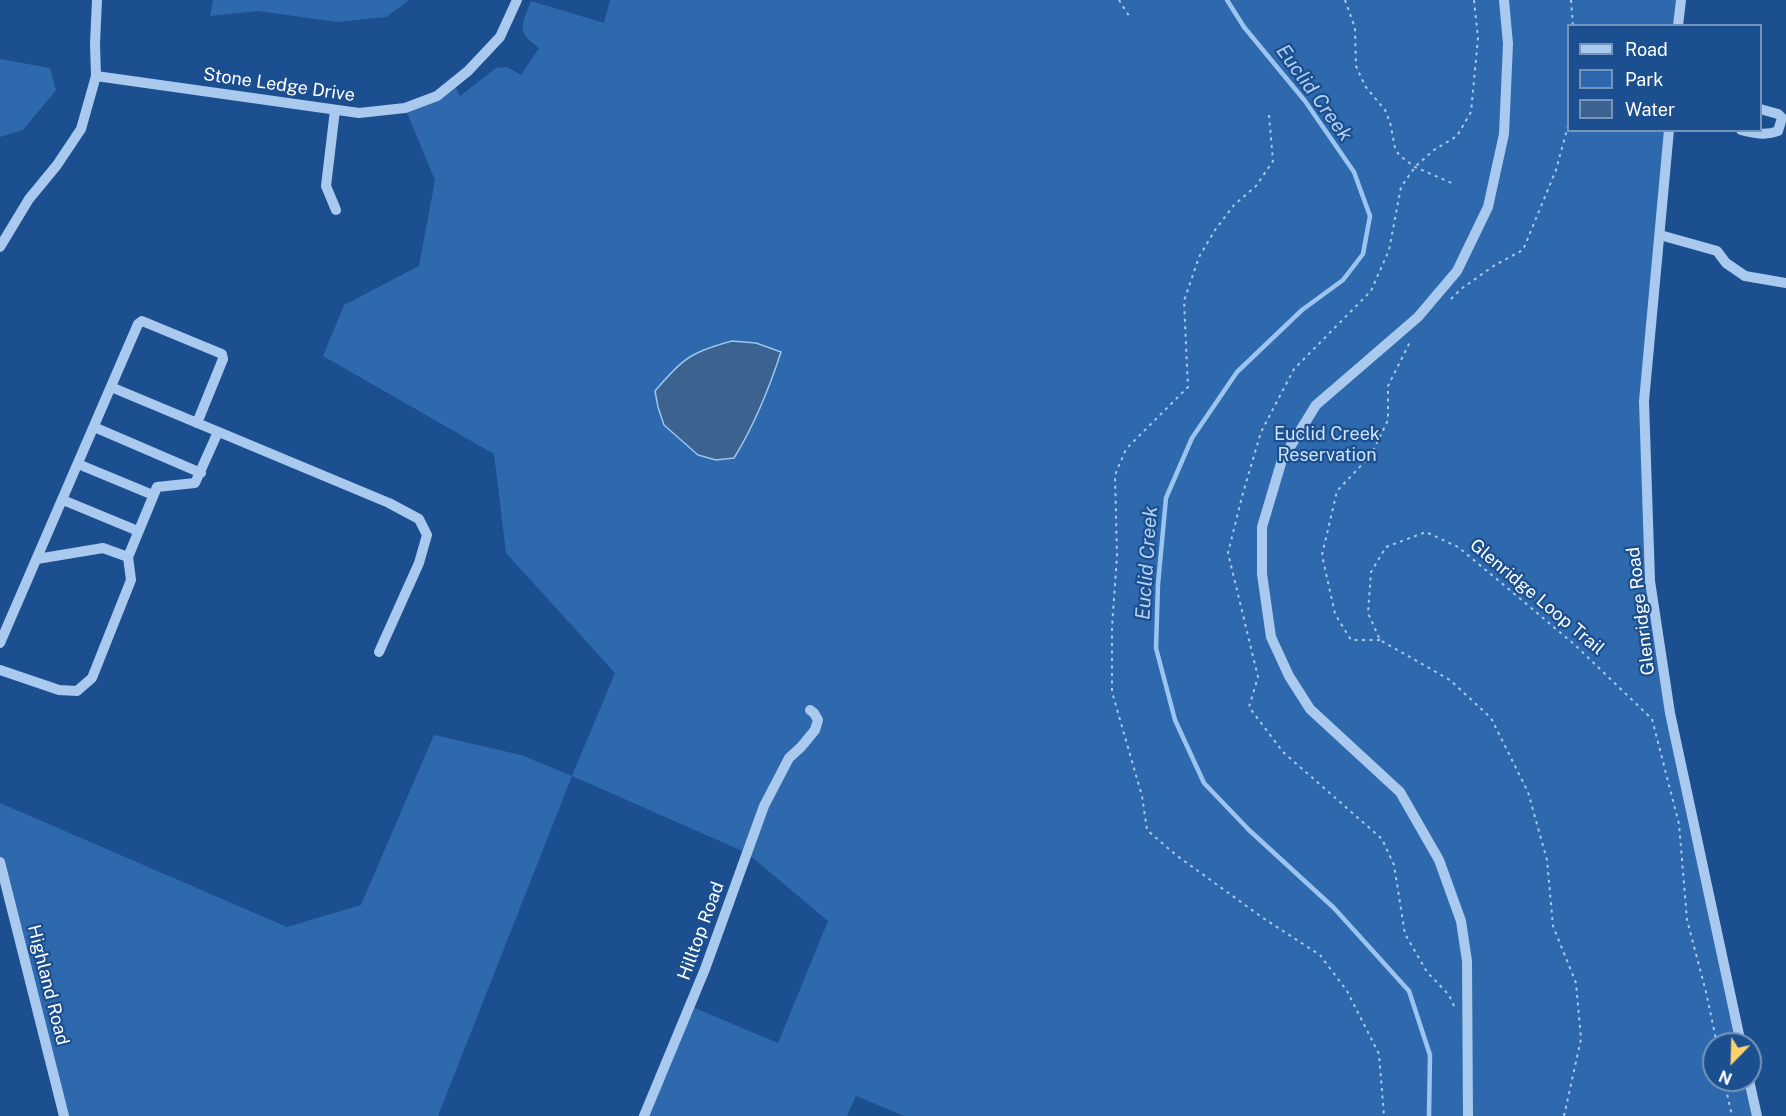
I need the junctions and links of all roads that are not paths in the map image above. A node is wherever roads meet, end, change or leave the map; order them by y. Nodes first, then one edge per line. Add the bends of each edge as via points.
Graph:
1 (97, 0) edge
2 (517, 0) edge
3 (1504, 0) edge
4 (1681, 0) edge
5 (1678, 24) edge
6 (96, 76) junction
7 (1762, 109) edge
8 (335, 110) junction
9 (1669, 132) edge
10 (1752, 132) edge
11 (336, 210) dead end
12 (1660, 235) junction
13 (0, 248) edge
14 (1786, 283) edge
15 (111, 387) junction
16 (197, 423) junction
17 (94, 427) junction
18 (219, 432) junction
19 (78, 464) junction
20 (201, 473) junction
21 (153, 495) junction
22 (63, 500) junction
23 (138, 531) junction
24 (128, 557) junction
25 (37, 558) junction
26 (0, 643) edge
27 (379, 652) dead end
28 (0, 670) edge
29 (810, 711) dead end
30 (0, 862) edge
31 (1738, 1032) edge
32 (1752, 1092) edge
33 (64, 1116) edge
34 (644, 1116) edge
35 (1468, 1116) edge
36 (1757, 1116) edge

1 - 6 street
2 - 8 street, Stone Ledge Drive via 500,37 437,96 405,108 359,113
3 - 35 street via 1508,44 1504,134 1488,207 1457,271 1418,318 1316,405 1282,460 1262,527 1262,574 1271,637 1289,676 1310,709 1400,792 1439,860 1461,921 1467,961
4 - 5 street
6 - 8 street, Stone Ledge Drive
6 - 13 street via 81,129 29,199
7 - 10 street via 1782,118 1778,131
8 - 11 street via 326,186
9 - 12 street, Glenridge Road
12 - 14 street via 1717,250 1725,263 1744,276
12 - 31 street, Glenridge Road via 1644,401 1650,580 1670,713
15 - 16 street
15 - 16 street via 142,321 222,354
15 - 17 street
16 - 18 street
17 - 19 street
17 - 20 street
18 - 20 street
18 - 27 street via 331,477 419,519 427,535 419,563
19 - 21 street
19 - 22 street
20 - 21 street via 195,483 159,486
21 - 23 street
22 - 23 street
22 - 25 street
23 - 24 street
24 - 25 street via 103,548
24 - 28 street via 131,580 92,678 77,692 59,690
25 - 26 street
29 - 34 street, Hilltop Road via 818,720 815,730 789,758 764,806 705,969
30 - 33 street, Highland Road
32 - 36 street

